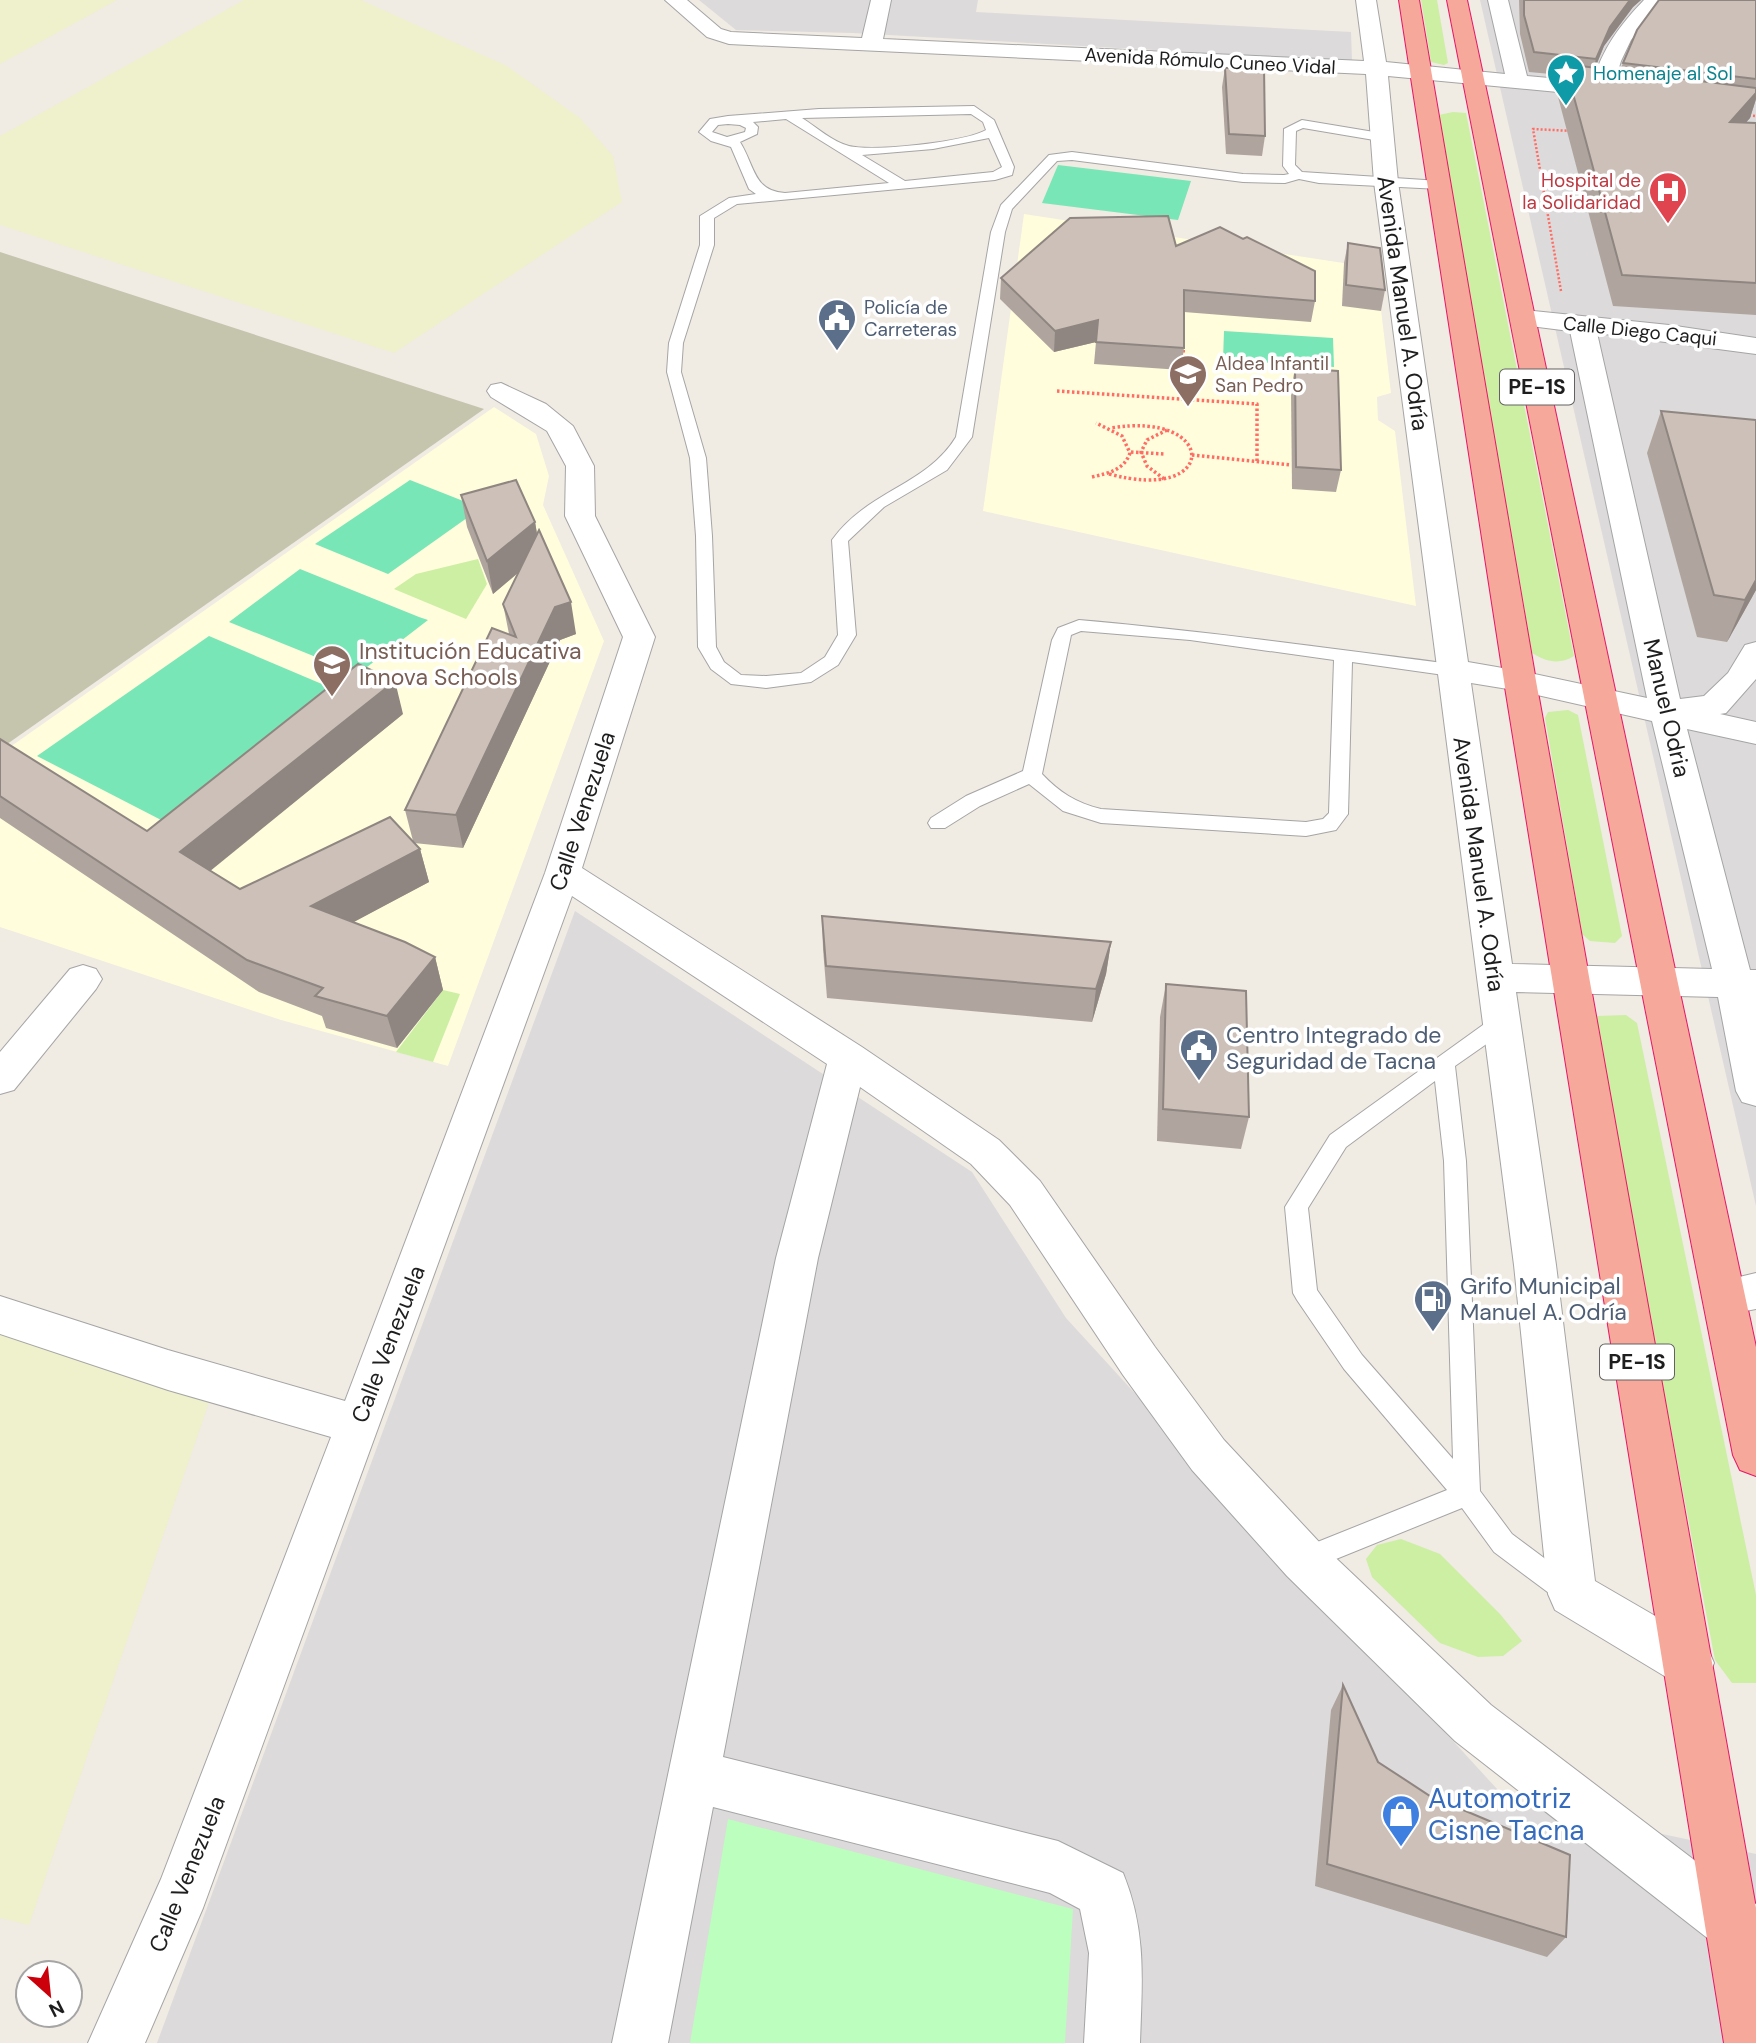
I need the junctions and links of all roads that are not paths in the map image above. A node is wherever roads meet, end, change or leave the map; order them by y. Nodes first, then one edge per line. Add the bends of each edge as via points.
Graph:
1 (675, 0) edge
2 (881, 0) edge
3 (1366, 0) edge
4 (1409, 0) edge
5 (1457, 0) edge
6 (1498, 0) edge
7 (1655, 0) edge
8 (871, 46) junction
9 (1376, 68) junction
10 (1421, 72) junction
11 (1472, 76) junction
12 (1517, 80) junction
13 (1602, 89) junction
14 (1637, 93) edge
15 (788, 115) junction
16 (993, 131) junction
17 (743, 133) junction
18 (1380, 137) junction
19 (970, 141) junction
20 (1000, 147) junction
21 (863, 155) junction
22 (1007, 172) junction
23 (1298, 175) junction
24 (1385, 182) junction
25 (902, 185) junction
26 (1440, 185) junction
27 (1026, 188) junction
28 (771, 196) junction
29 (1523, 318) junction
30 (1575, 324) junction
31 (1756, 346) edge
32 (501, 391) dead end
33 (1756, 652) edge
34 (1343, 655) junction
35 (1451, 670) junction
36 (1520, 681) junction
37 (1600, 699) junction
38 (1666, 712) junction
39 (1756, 733) edge
40 (1032, 775) junction
41 (937, 823) dead end
42 (563, 873) junction
43 (1495, 978) junction
44 (1571, 978) junction
45 (82, 979) dead end
46 (1660, 981) junction
47 (1745, 983) edge
48 (1501, 1023) junction
49 (848, 1058) junction
50 (1444, 1063) junction
51 (0, 1079) edge
52 (1756, 1091) edge
53 (1740, 1294) edge
54 (0, 1315) edge
55 (358, 1425) junction
56 (1756, 1455) edge
57 (1467, 1494) junction
58 (1304, 1560) junction
59 (1572, 1594) junction
60 (1689, 1663) junction
61 (694, 1776) junction
62 (1745, 1928) edge
63 (116, 2043) edge
64 (640, 2043) edge
65 (1112, 2043) edge
66 (1752, 2043) edge

1 - 8 street, Avenida Rómulo Cuneo Vidal via 715,33 729,38
2 - 8 street
3 - 9 street, Avenida Manuel A. Odría
4 - 10 highway, PE-1S
5 - 11 highway, PE-1S
6 - 12 street
7 - 13 street via 1609,58
8 - 9 street, Avenida Rómulo Cuneo Vidal
9 - 10 street, Avenida Rómulo Cuneo Vidal
9 - 18 street, Avenida Manuel A. Odría
10 - 11 street, Avenida Rómulo Cuneo Vidal
10 - 26 highway, PE-1S
11 - 12 street, Avenida Rómulo Cuneo Vidal
11 - 29 highway, PE-1S
12 - 13 street, Avenida Rómulo Cuneo Vidal
13 - 14 street, Avenida Rómulo Cuneo Vidal
15 - 16 lane via 959,108 982,113
15 - 17 lane
15 - 21 lane via 839,147
16 - 19 lane
16 - 20 lane
17 - 17 lane via 712,138 705,132 714,122 728,120
17 - 28 lane via 756,189
18 - 23 lane via 1301,124 1290,129 1289,166
18 - 24 street, Avenida Manuel A. Odría
19 - 20 lane
19 - 21 lane
20 - 22 lane
21 - 25 lane
22 - 25 lane
22 - 27 lane
23 - 24 lane
23 - 27 lane via 1243,178 1063,156 1053,158
24 - 26 lane
24 - 35 street, Avenida Manuel A. Odría
25 - 28 lane
26 - 36 highway, PE-1S
27 - 28 lane via 1006,208 998,232 964,437 953,458 939,471 874,506 840,540 847,635 832,661 805,678 766,682 737,680 717,665 707,647 698,458 674,372 676,343 706,245 707,216 734,201
29 - 30 street, Calle Diego Caqui
29 - 37 highway, PE-1S
30 - 31 street, Calle Diego Caqui via 1670,332
30 - 38 street, Manuel Odria
32 - 42 street, Calle Venezuela via 559,426 580,466 580,516 639,637
33 - 38 street via 1740,679 1714,705
34 - 35 lane
34 - 40 lane via 1189,635 1079,625 1070,628 1060,640
34 - 40 lane via 1338,814 1329,825 1306,829 1101,816 1071,809
35 - 36 street
35 - 43 street, Avenida Manuel A. Odría
36 - 37 street
36 - 44 highway, PE-1S
37 - 38 street
37 - 46 highway, PE-1S
38 - 39 street
38 - 47 street, Manuel Odria
40 - 41 lane
42 - 49 street
42 - 55 street, Calle Venezuela
43 - 44 street
43 - 48 street, Avenida Manuel A. Odría
44 - 46 street
44 - 60 highway, PE-1S
45 - 51 street
46 - 47 street
46 - 53 highway, PE-1S
47 - 52 street, Manuel Odria
48 - 50 lane
48 - 59 street, Avenida Manuel A. Odría via 1535,1265
49 - 58 street via 985,1152 1025,1193 1208,1455
49 - 61 street via 797,1258
50 - 57 lane via 1455,1161
50 - 57 lane via 1338,1141 1296,1207 1305,1293 1353,1362
53 - 56 highway, PE-1S
54 - 55 street
55 - 63 street, Calle Venezuela via 184,1889
57 - 58 lane
57 - 59 lane via 1503,1543
58 - 62 street via 1473,1723
59 - 60 street
60 - 62 highway, PE-1S
61 - 64 street
61 - 65 street via 1058,1868 1104,1892 1116,1953
62 - 66 highway, PE-1S

